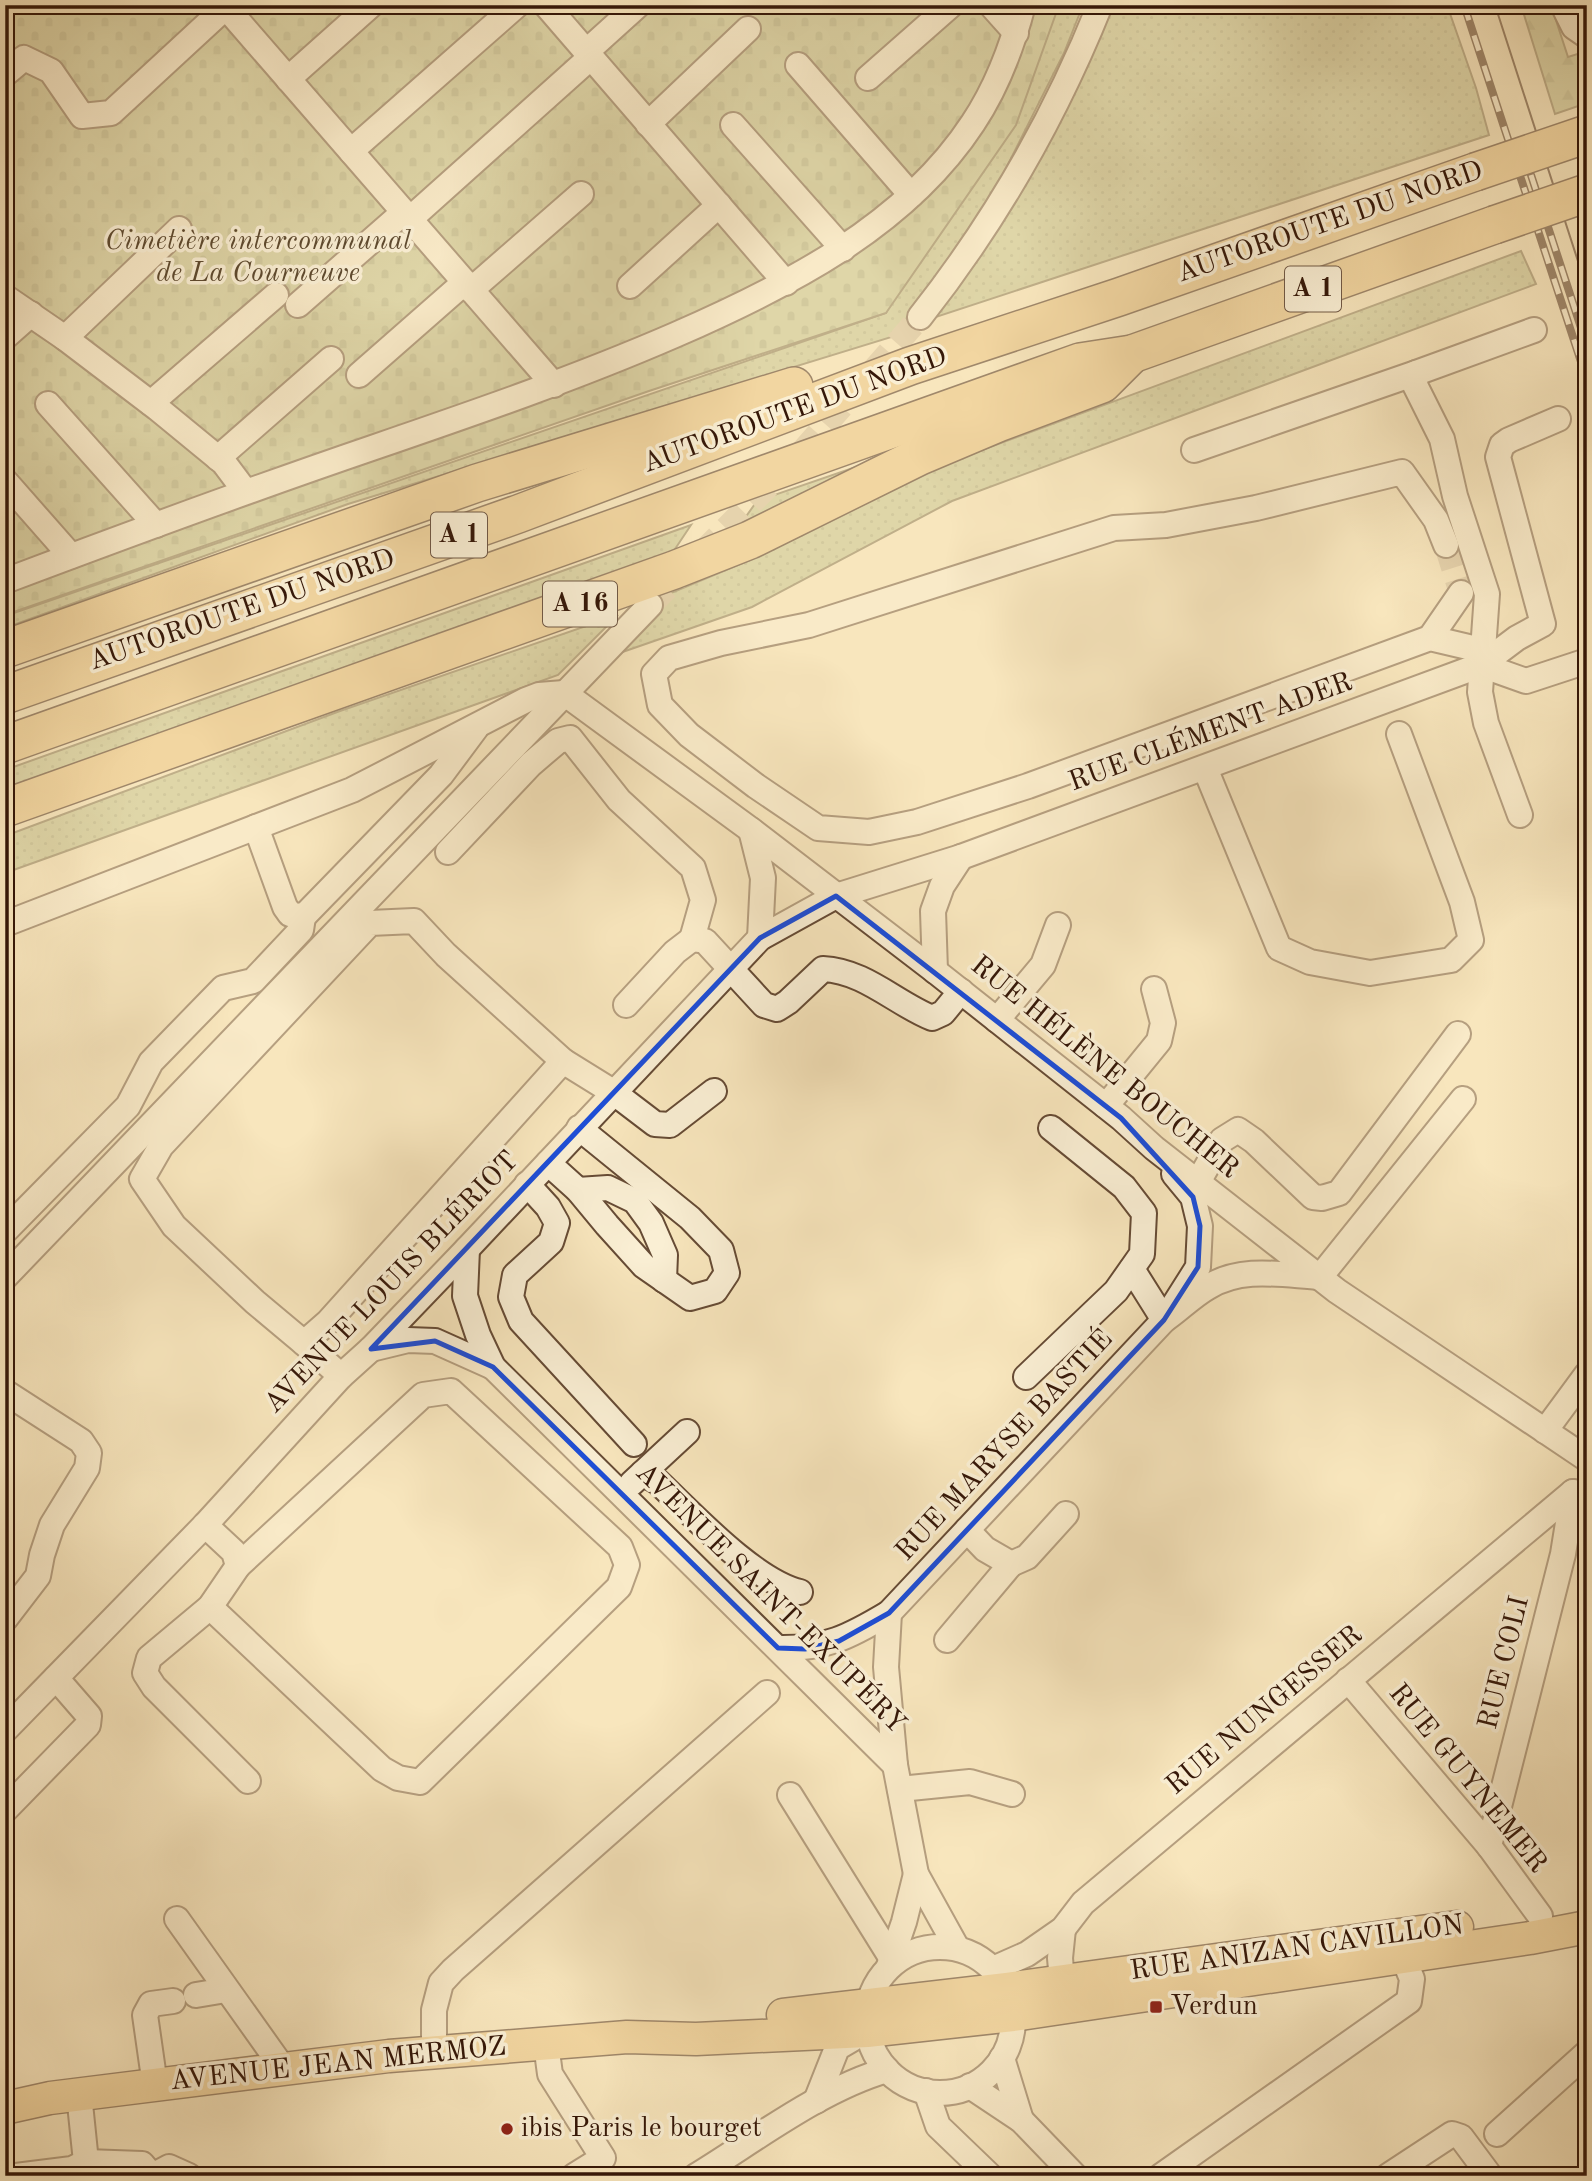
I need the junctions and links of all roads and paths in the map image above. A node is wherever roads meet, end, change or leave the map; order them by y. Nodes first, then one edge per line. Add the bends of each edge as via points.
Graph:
1 (371, 5) edge
2 (517, 5) edge
3 (545, 5) edge
4 (638, 5) edge
5 (951, 5) edge
6 (991, 5) edge
7 (1023, 5) edge
8 (1100, 5) edge
9 (1563, 5) edge
10 (226, 6) edge
11 (748, 29) dead end
12 (1016, 33) junction
13 (1587, 36) edge
14 (588, 55) junction
15 (798, 65) dead end
16 (5, 74) edge
17 (868, 78) dead end
18 (288, 79) junction
19 (648, 124) junction
20 (733, 125) dead end
21 (1587, 134) edge
22 (351, 151) junction
23 (1587, 193) edge
24 (581, 194) dead end
25 (911, 195) junction
26 (719, 205) junction
27 (407, 216) junction
28 (179, 229) dead end
29 (843, 249) junction
30 (786, 283) junction
31 (468, 286) junction
32 (630, 286) dead end
33 (5, 297) edge
34 (32, 314) junction
35 (920, 317) tunnel mouth
36 (1534, 330) dead end
37 (5, 337) edge
38 (65, 338) junction
39 (1132, 354) junction
40 (331, 359) dead end
41 (910, 366) junction
42 (1416, 373) junction
43 (359, 375) dead end
44 (554, 385) junction
45 (151, 403) junction
46 (48, 404) dead end
47 (1558, 419) dead end
48 (1194, 450) dead end
49 (218, 458) junction
50 (5, 481) edge
51 (246, 492) junction
52 (156, 525) junction
53 (1446, 545) tunnel mouth
54 (71, 556) junction
55 (5, 581) edge
56 (1461, 593) dead end
57 (650, 605) tunnel mouth
58 (1430, 638) junction
59 (5, 649) edge
60 (1481, 658) junction
61 (1587, 661) edge
62 (564, 693) junction
63 (5, 695) edge
64 (480, 723) junction
65 (1399, 734) dead end
66 (5, 745) edge
67 (1205, 768) junction
68 (5, 808) edge
69 (1520, 816) dead end
70 (256, 827) junction
71 (751, 830) junction
72 (448, 852) dead end
73 (961, 857) junction
74 (836, 896) junction
75 (303, 917) junction
76 (5, 924) edge
77 (1058, 925) dead end
78 (760, 938) junction
79 (692, 939) junction
80 (729, 968) junction
81 (935, 971) junction
82 (1154, 989) dead end
83 (961, 991) junction
84 (626, 1005) dead end
85 (997, 1020) junction
86 (1458, 1034) dead end
87 (563, 1061) junction
88 (714, 1091) dead end
89 (613, 1092) junction
90 (1463, 1099) dead end
91 (1106, 1106) junction
92 (579, 1128) junction
93 (1051, 1128) dead end
94 (1154, 1148) junction
95 (548, 1163) junction
96 (1198, 1182) junction
97 (527, 1184) junction
98 (578, 1190) junction
99 (5, 1231) edge
100 (467, 1249) junction
101 (1132, 1269) junction
102 (5, 1277) edge
103 (1320, 1277) junction
104 (664, 1280) junction
105 (1164, 1321) junction
106 (304, 1343) junction
107 (370, 1349) junction
108 (494, 1367) junction
109 (1587, 1374) edge
110 (341, 1376) junction
111 (1026, 1377) dead end
112 (5, 1392) edge
113 (1545, 1431) junction
114 (687, 1432) dead end
115 (635, 1444) dead end
116 (1587, 1459) edge
117 (643, 1473) junction
118 (1573, 1492) joint
119 (621, 1493) junction
120 (1066, 1514) dead end
121 (205, 1525) junction
122 (967, 1530) junction
123 (1011, 1564) junction
124 (238, 1566) junction
125 (800, 1592) dead end
126 (210, 1607) junction
127 (889, 1613) junction
128 (5, 1619) edge
129 (947, 1640) dead end
130 (778, 1648) junction
131 (56, 1678) junction
132 (1348, 1679) junction
133 (767, 1693) dead end
134 (5, 1730) edge
135 (895, 1765) junction
136 (248, 1781) dead end
137 (900, 1789) junction
138 (1012, 1794) dead end
139 (790, 1795) dead end
140 (5, 1810) edge
141 (1489, 1846) junction
142 (916, 1874) junction
143 (1587, 1908) edge
144 (1540, 1916) junction
145 (177, 1919) dead end
146 (1587, 1927) edge
147 (1063, 1929) junction
148 (957, 1948) junction
149 (1403, 1957) junction
150 (890, 1963) junction
151 (1062, 1981) junction
152 (226, 1990) junction
153 (1004, 1991) junction
154 (868, 2017) junction
155 (546, 2044) junction
156 (434, 2052) junction
157 (1587, 2053) edge
158 (1002, 2058) junction
159 (283, 2068) junction
160 (887, 2070) junction
161 (155, 2085) junction
162 (970, 2086) junction
163 (926, 2091) junction
164 (5, 2096) edge
165 (64, 2096) junction
166 (816, 2101) junction
167 (5, 2108) edge
168 (1021, 2120) junction
169 (1497, 2134) dead end
170 (97, 2167) edge
171 (51, 2174) edge
172 (16, 2176) edge
173 (152, 2176) edge
174 (189, 2176) edge
175 (574, 2176) edge
176 (696, 2176) edge
177 (990, 2176) edge
178 (1075, 2176) edge
179 (1161, 2176) edge
180 (1388, 2176) edge
181 (1490, 2176) edge

1 - 18 street
2 - 22 street
3 - 14 street
4 - 14 street
5 - 17 street
6 - 12 street
7 - 12 street
8 - 35 street via 1073,70 996,211
9 - 13 street via 1574,27
10 - 16 street via 111,113 82,116 51,71 24,58
10 - 18 street
11 - 19 street
12 - 25 street via 972,124
14 - 19 street
14 - 27 street
15 - 25 street
18 - 22 street
19 - 26 street
20 - 29 street
21 - 41 highway, AUTOROUTE DU NORD / A 1, bridge
22 - 27 street
23 - 39 highway, AUTOROUTE DU NORD / A 1, bridge
24 - 31 street
25 - 29 street
26 - 30 street
26 - 32 street
27 - 31 street
27 - 45 street
28 - 38 street
29 - 30 street
30 - 44 street via 695,327
31 - 43 street
31 - 44 street
33 - 34 street
34 - 37 street
34 - 38 street
36 - 42 street
38 - 45 street
39 - 66 highway, AUTOROUTE DU NORD / A 1 via 1080,362
39 - 68 highway, A 16 via 1102,384 998,422 750,540
40 - 49 street
41 - 59 highway via 875,361 537,464
41 - 63 highway, AUTOROUTE DU NORD / A 1 via 518,514
42 - 48 street
42 - 60 street via 1415,386 1442,439 1487,594
44 - 51 street
45 - 49 street
46 - 52 street
47 - 60 street, RUE CLÉMENT ADER via 1509,440 1498,457 1543,624
49 - 51 street
50 - 54 street
51 - 52 street
52 - 54 street
53 - 58 street via 1436,520 1402,472 1256,508 1166,525 1114,528 809,625 669,658 654,674 660,705 689,736 755,786 818,828 869,832 917,822 1028,786
54 - 55 street
56 - 58 street
57 - 62 street
58 - 60 street
60 - 61 street via 1526,681
60 - 67 street, RUE CLÉMENT ADER
60 - 69 street via 1480,692 1486,723
62 - 64 street via 539,695
62 - 71 street, RUE HÉLÈNE BOUCHER
62 - 102 street
64 - 70 street via 352,790
64 - 75 street via 441,775
65 - 67 street via 1462,902 1471,940 1451,960 1370,973 1310,962 1279,948
67 - 73 street, RUE CLÉMENT ADER
70 - 75 street via 285,907 290,914
70 - 76 street
71 - 74 street, RUE HÉLÈNE BOUCHER
71 - 78 street via 763,878
72 - 79 street via 531,764 558,741 569,738 619,800 693,868 703,900
73 - 74 street, RUE CLÉMENT ADER
73 - 81 street via 942,886 933,911
74 - 78 street, AVENUE LOUIS BLÉRIOT
74 - 81 street, RUE HÉLÈNE BOUCHER
75 - 99 street via 301,930 253,981 223,988 151,1062 128,1106
77 - 85 street via 1043,965
78 - 80 street, AVENUE LOUIS BLÉRIOT
79 - 80 street via 705,941
79 - 84 street
80 - 83 street via 764,1005 776,1009 823,969 841,970 867,981 932,1018 943,1013
80 - 89 street, AVENUE LOUIS BLÉRIOT
81 - 83 street, RUE HÉLÈNE BOUCHER
82 - 91 street via 1163,1023 1158,1041
83 - 85 street, RUE HÉLÈNE BOUCHER
85 - 91 street, RUE HÉLÈNE BOUCHER
86 - 96 street via 1339,1193 1313,1197 1238,1130 1222,1140
87 - 89 street
87 - 106 street
87 - 106 street via 414,921 370,923 161,1146 142,1179 174,1226
88 - 89 street via 670,1125 655,1124
89 - 92 street, AVENUE LOUIS BLÉRIOT
90 - 103 street
91 - 94 street, RUE HÉLÈNE BOUCHER
92 - 95 street, AVENUE LOUIS BLÉRIOT
92 - 104 street via 690,1218 721,1250 727,1273 715,1291 690,1298
93 - 101 street via 1124,1187 1144,1213 1142,1254
94 - 96 street, RUE HÉLÈNE BOUCHER
94 - 105 street, RUE MARYSE BASTIÉ via 1193,1197 1200,1226 1198,1267
95 - 97 street, AVENUE LOUIS BLÉRIOT
95 - 98 street
96 - 103 street, RUE HÉLÈNE BOUCHER
97 - 100 street, AVENUE LOUIS BLÉRIOT
97 - 115 street via 557,1223 551,1241 515,1275 511,1297 521,1321
98 - 104 street via 644,1266
98 - 104 street via 608,1188 635,1201 665,1255
100 - 107 street, AVENUE LOUIS BLÉRIOT
100 - 108 street, AVENUE SAINT-EXUPÉRY via 466,1296
101 - 105 street
101 - 111 street via 1116,1291
103 - 105 street, RUE MARYSE BASTIÉ via 1235,1275 1208,1287
103 - 113 street, RUE HÉLÈNE BOUCHER
105 - 122 street, RUE MARYSE BASTIÉ
106 - 110 street
107 - 108 street, AVENUE SAINT-EXUPÉRY via 408,1340 435,1341
107 - 110 street, AVENUE LOUIS BLÉRIOT
108 - 119 street, AVENUE SAINT-EXUPÉRY
109 - 113 street
110 - 121 street, AVENUE LOUIS BLÉRIOT
112 - 128 street via 81,1441 89,1453 87,1468 52,1525 38,1576
113 - 116 street, RUE HÉLÈNE BOUCHER
114 - 117 street
117 - 119 street
117 - 125 street via 735,1554 782,1588
118 - 132 street, RUE NUNGESSER
118 - 141 street, RUE COLI via 1563,1554
119 - 130 street, AVENUE SAINT-EXUPÉRY
120 - 123 street via 1027,1557
121 - 124 street via 234,1552
121 - 131 street, AVENUE LOUIS BLÉRIOT
122 - 123 street via 985,1549
122 - 127 street, RUE MARYSE BASTIÉ
123 - 129 street
124 - 126 street
124 - 126 street via 423,1395 451,1391 620,1547 627,1565 619,1587 420,1782 397,1779 382,1769
126 - 136 street via 149,1658 145,1673
127 - 130 street, RUE MARYSE BASTIÉ via 839,1641 805,1649
127 - 135 street via 886,1667
130 - 135 street, AVENUE SAINT-EXUPÉRY
131 - 134 street, AVENUE LOUIS BLÉRIOT
131 - 140 street via 89,1716 88,1725
132 - 141 street, RUE GUYNEMER
132 - 147 street, RUE NUNGESSER via 1083,1903
133 - 156 street via 453,1970 441,1983 434,2010
135 - 137 street, AVENUE SAINT-EXUPÉRY
137 - 138 street via 970,1782
137 - 142 street, AVENUE SAINT-EXUPÉRY
139 - 150 street
141 - 144 street, RUE GUYNEMER
142 - 148 street, AVENUE SAINT-EXUPÉRY
142 - 150 street
143 - 144 main road, RUE ANIZAN CAVILLON
144 - 151 main road, RUE ANIZAN CAVILLON
145 - 152 street
146 - 149 main road, RUE ANIZAN CAVILLON
147 - 151 street
147 - 153 street, RUE NUNGESSER via 1027,1954
148 - 150 street via 933,1947
148 - 153 street via 976,1956
149 - 153 main road, RUE ANIZAN CAVILLON
149 - 179 street via 1412,1979 1409,2001
150 - 154 street via 876,1984
151 - 153 main road, RUE ANIZAN CAVILLON
152 - 159 street
152 - 161 street via 151,2004 145,2015
153 - 154 main road, AVENUE JEAN MERMOZ
153 - 158 street via 1011,2037
154 - 155 main road, AVENUE JEAN MERMOZ via 696,2039 627,2037
154 - 160 street via 874,2052
154 - 166 street via 837,2048
155 - 156 main road, AVENUE JEAN MERMOZ
155 - 175 street via 550,2074 603,2158
156 - 159 main road, AVENUE JEAN MERMOZ
157 - 169 street
158 - 162 street
158 - 168 street
159 - 161 main road, AVENUE JEAN MERMOZ
160 - 163 street via 905,2084
160 - 166 street
161 - 165 main road, AVENUE JEAN MERMOZ
162 - 163 street
162 - 168 street
163 - 177 street via 938,2126
164 - 165 main road, AVENUE JEAN MERMOZ
165 - 167 main road, AVENUE JEAN MERMOZ
165 - 170 street
166 - 176 street
168 - 178 street
170 - 171 street
170 - 173 street via 142,2164
171 - 172 street
173 - 174 street via 169,2167
180 - 181 street via 1452,2134 1461,2137

